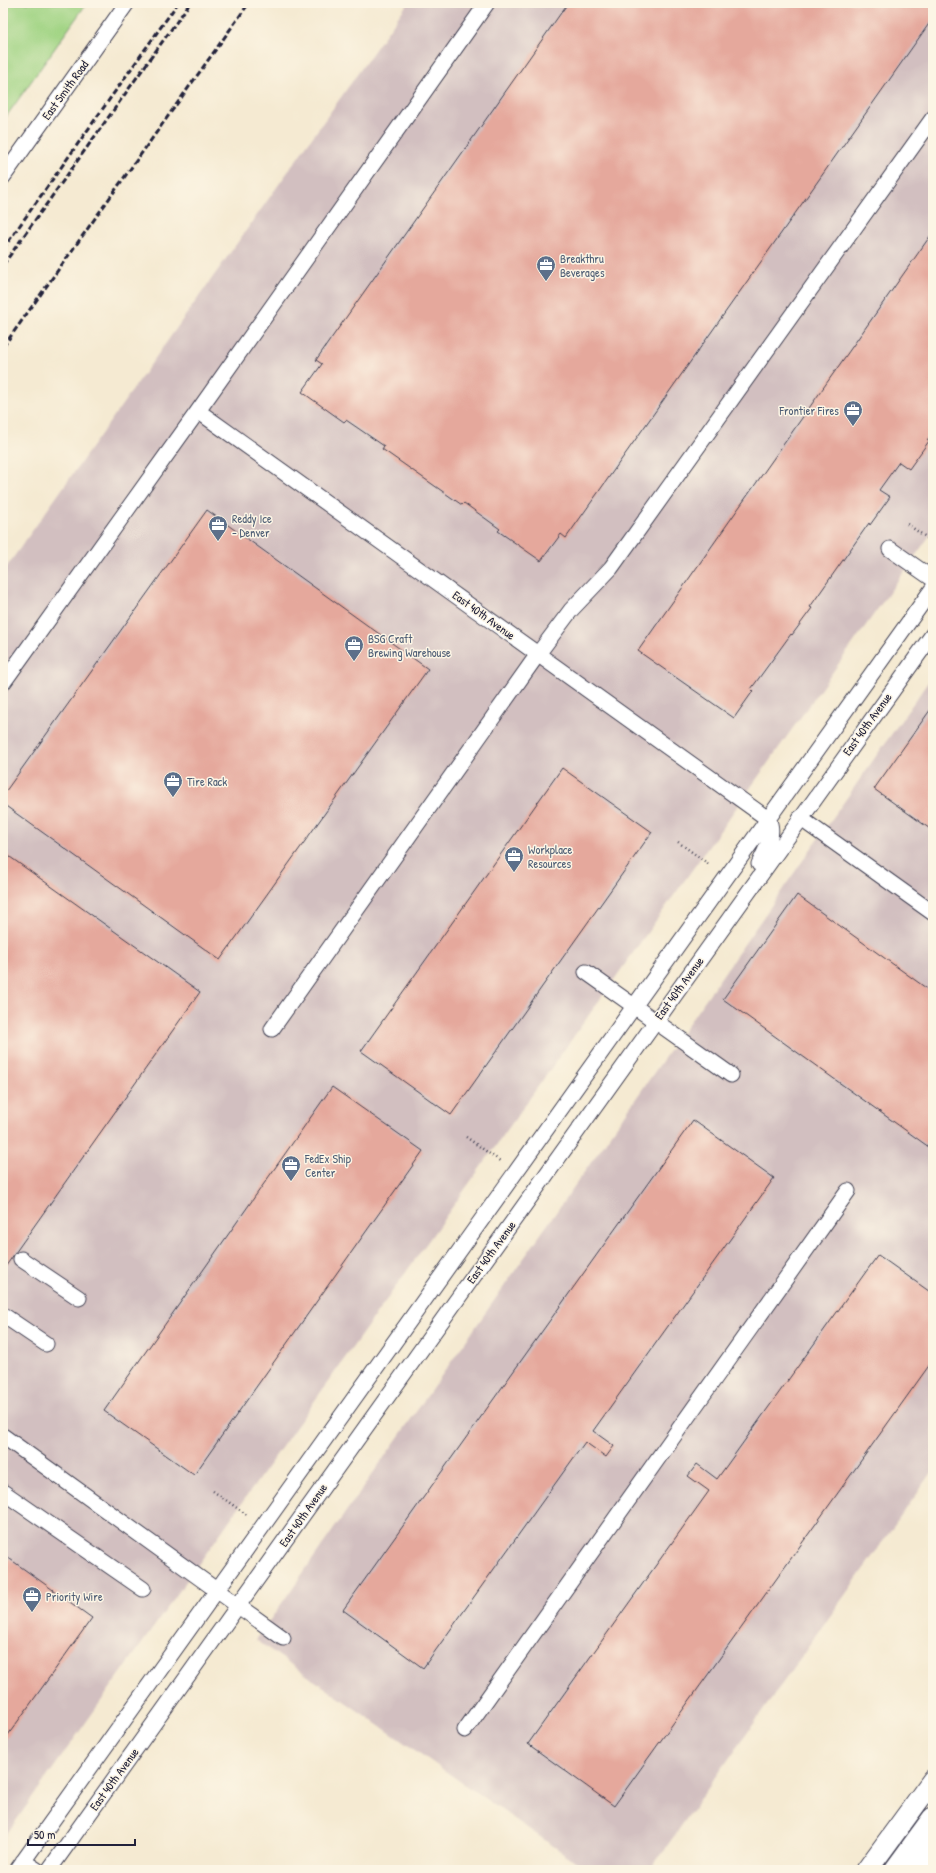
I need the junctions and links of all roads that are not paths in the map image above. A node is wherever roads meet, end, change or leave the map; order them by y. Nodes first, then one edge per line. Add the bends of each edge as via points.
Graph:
1 (127, 3) edge
2 (487, 3) edge
3 (933, 118) edge
4 (3, 177) edge
5 (198, 411) junction
6 (890, 549) dead end
7 (933, 579) edge
8 (933, 588) edge
9 (933, 634) edge
10 (538, 654) junction
11 (3, 683) edge
12 (800, 818) junction
13 (768, 819) junction
14 (740, 902) junction
15 (933, 913) edge
16 (586, 972) dead end
17 (634, 1006) junction
18 (655, 1021) junction
19 (272, 1029) dead end
20 (731, 1075) dead end
21 (848, 1191) dead end
22 (21, 1259) dead end
23 (79, 1298) dead end
24 (3, 1315) edge
25 (46, 1344) dead end
26 (3, 1436) edge
27 (3, 1492) edge
28 (144, 1589) dead end
29 (216, 1590) junction
30 (238, 1606) junction
31 (283, 1638) dead end
32 (466, 1730) dead end
33 (933, 1780) edge
34 (933, 1818) edge
35 (933, 1847) edge
36 (20, 1865) edge
37 (37, 1870) edge
38 (49, 1870) edge
39 (867, 1870) edge
40 (895, 1870) edge
41 (916, 1870) edge

1 - 4 street, East Smith Road
2 - 5 street
3 - 10 street via 611,568 571,610
5 - 10 street, East 40th Avenue
5 - 11 street
6 - 7 street
8 - 13 street, East 40th Avenue
9 - 12 street, East 40th Avenue
10 - 13 street, East 40th Avenue
10 - 19 street
12 - 14 street, East 40th Avenue
12 - 15 street
13 - 14 street via 771,830 767,847
13 - 17 street, East 40th Avenue
14 - 18 street, East 40th Avenue
16 - 17 street
17 - 18 street
17 - 29 street, East 40th Avenue
18 - 20 street
18 - 30 street, East 40th Avenue
21 - 32 street
22 - 23 street
24 - 25 street
26 - 29 street
27 - 28 street
29 - 30 street
29 - 36 street, East 40th Avenue
30 - 31 street
30 - 38 street, East 40th Avenue
33 - 39 highway
34 - 40 highway
35 - 41 highway
36 - 37 street

